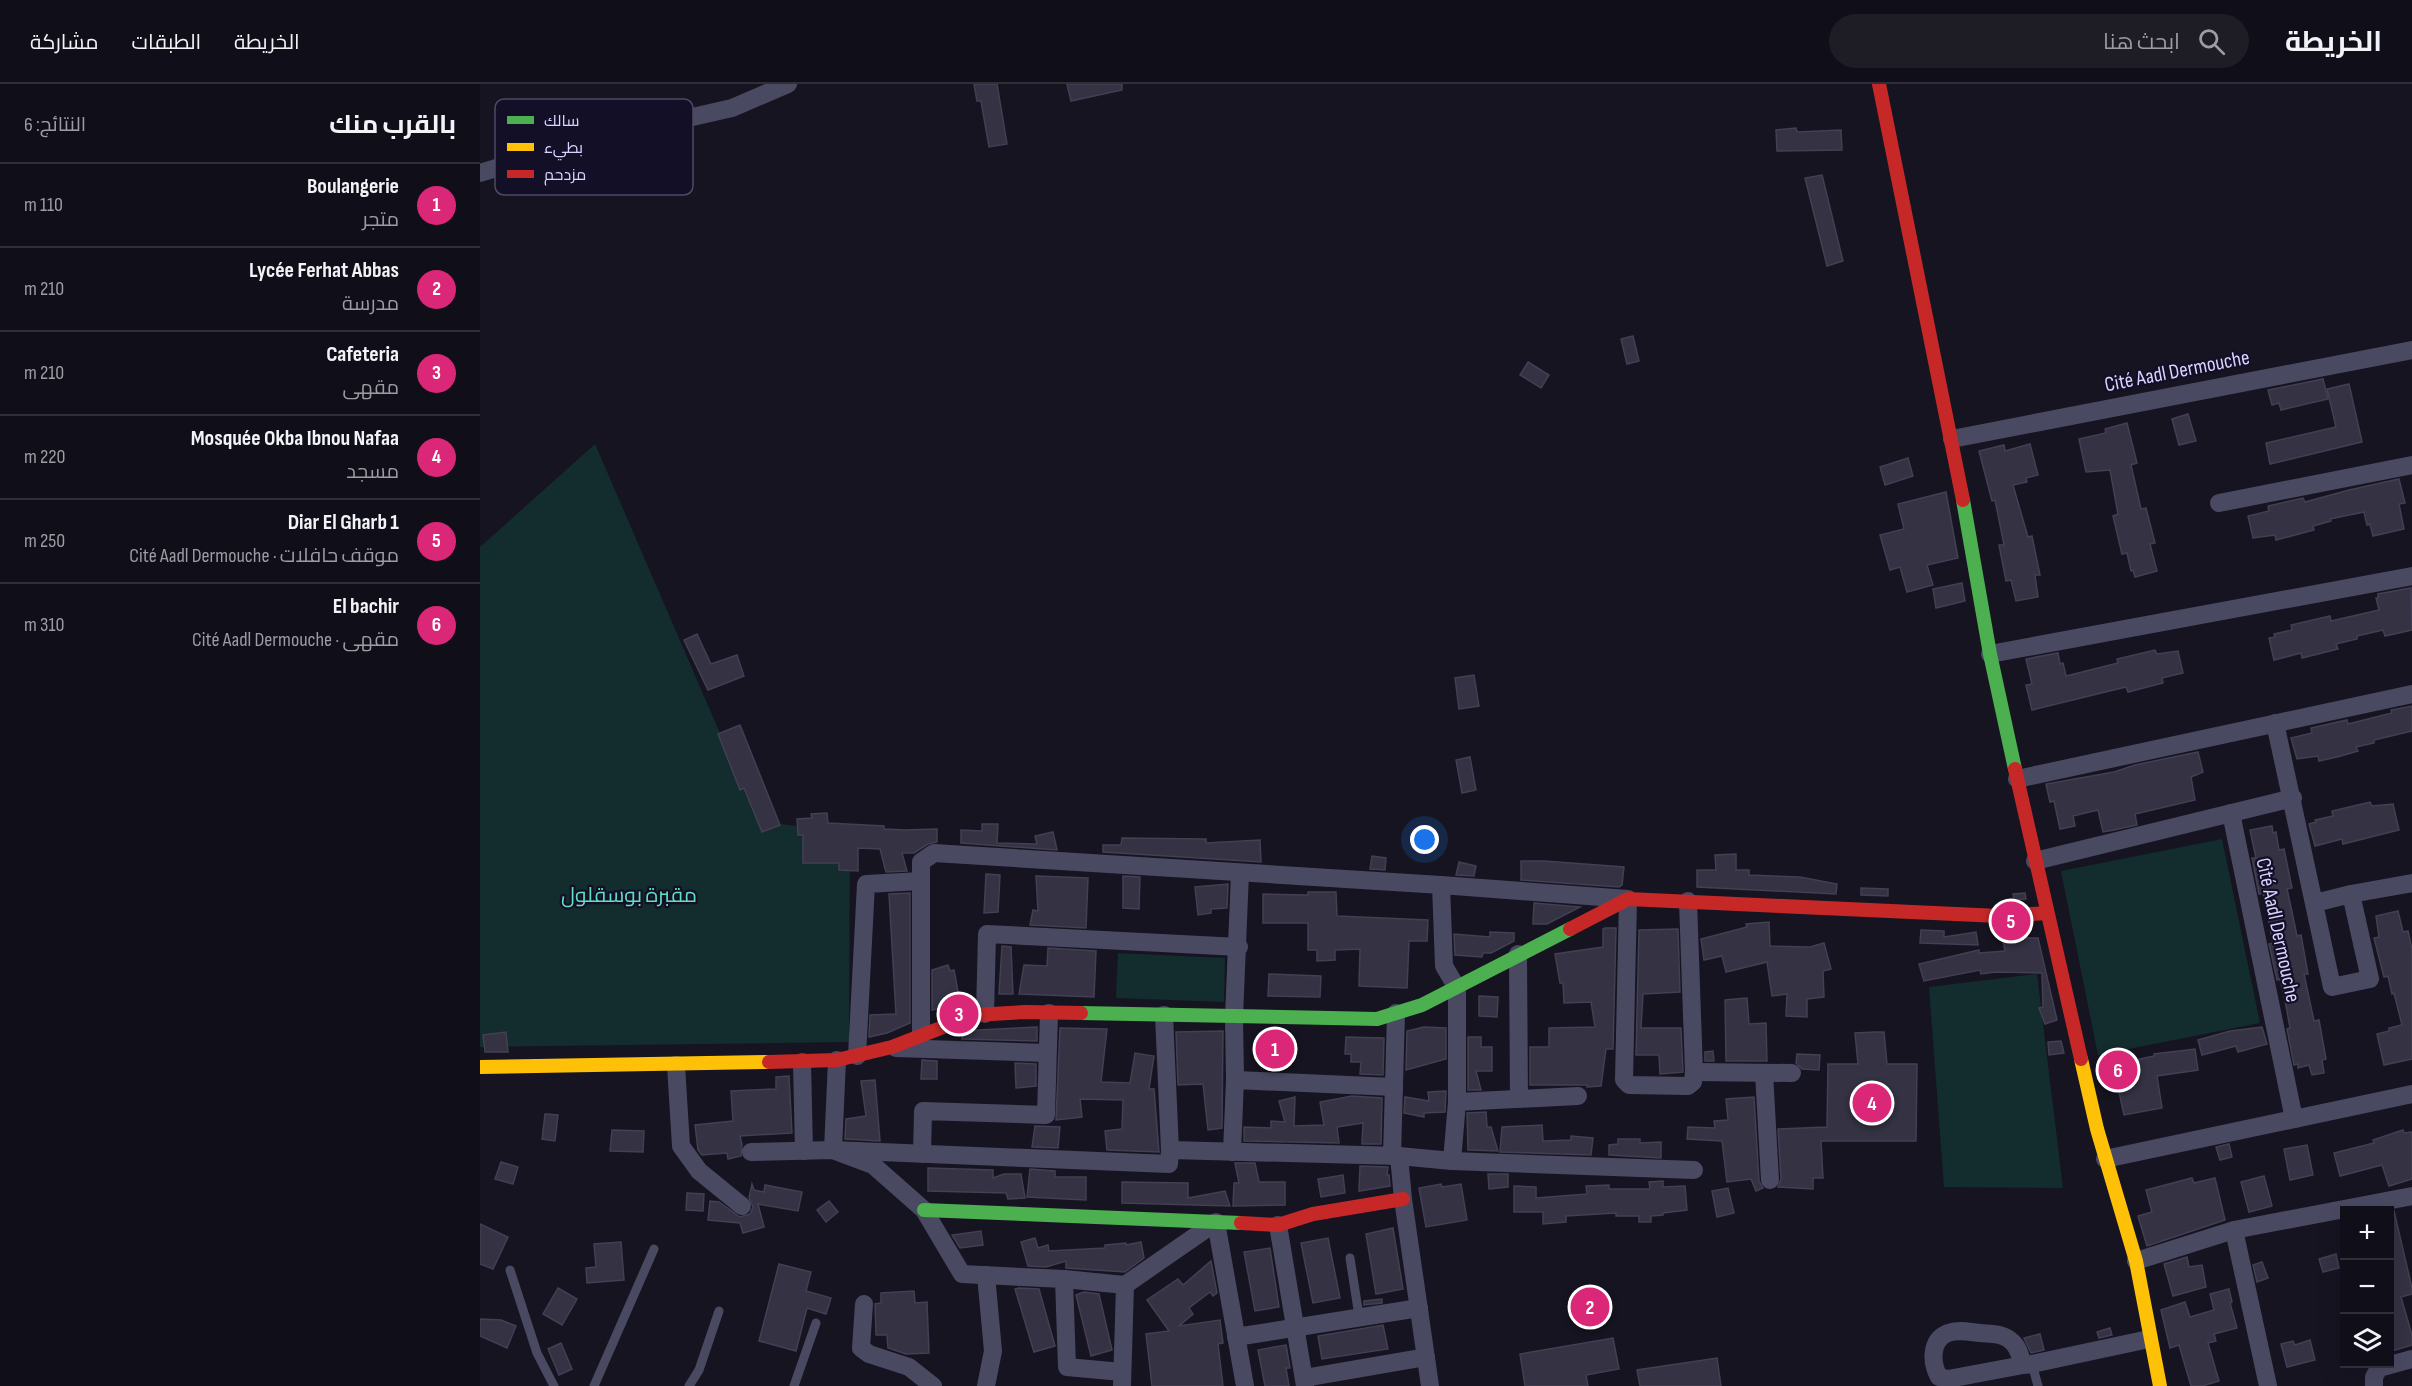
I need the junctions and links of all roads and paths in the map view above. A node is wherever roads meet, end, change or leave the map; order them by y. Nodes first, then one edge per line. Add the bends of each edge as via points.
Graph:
1 (788, 84) edge
2 (1879, 84) edge
3 (693, 117) edge
4 (495, 168) edge
5 (480, 173) edge
6 (2412, 350) edge
7 (1952, 439) junction
8 (2412, 465) edge
9 (2219, 503) dead end
10 (2412, 576) edge
11 (1990, 654) junction
12 (2412, 694) edge
13 (2275, 723) junction
14 (2017, 779) junction
15 (2293, 798) junction
16 (2231, 813) junction
17 (2035, 861) junction
18 (1240, 873) junction
19 (921, 881) junction
20 (2412, 883) edge
21 (1441, 885) junction
22 (2351, 894) junction
23 (1628, 899) junction
24 (1688, 901) junction
25 (2315, 903) junction
26 (2047, 913) junction
27 (1239, 947) junction
28 (1518, 954) junction
29 (1457, 988) junction
30 (1049, 1013) junction
31 (1396, 1013) junction
32 (985, 1014) junction
33 (1164, 1015) junction
34 (1234, 1017) junction
35 (921, 1034) junction
36 (892, 1047) junction
37 (1047, 1053) junction
38 (857, 1056) junction
39 (837, 1060) junction
40 (802, 1062) junction
41 (676, 1065) junction
42 (480, 1067) edge
43 (1694, 1072) junction
44 (1764, 1073) junction
45 (1792, 1073) dead end
46 (1235, 1080) junction
47 (1394, 1087) junction
48 (2412, 1094) edge
49 (1578, 1096) dead end
50 (1519, 1099) junction
51 (1457, 1102) junction
52 (2294, 1119) junction
53 (833, 1150) junction
54 (1170, 1150) junction
55 (804, 1151) junction
56 (752, 1152) dead end
57 (1232, 1152) junction
58 (922, 1154) junction
59 (1395, 1156) junction
60 (2105, 1159) junction
61 (1452, 1161) junction
62 (1694, 1170) dead end
63 (1770, 1180) dead end
64 (2412, 1196) edge
65 (1403, 1199) junction
66 (742, 1206) dead end
67 (924, 1210) junction
68 (1216, 1222) junction
69 (1278, 1225) junction
70 (2234, 1230) junction
71 (654, 1249) dead end
72 (1350, 1258) dead end
73 (2136, 1261) junction
74 (510, 1270) dead end
75 (987, 1275) junction
76 (1065, 1279) junction
77 (1125, 1285) junction
78 (864, 1304) dead end
79 (1419, 1308) junction
80 (718, 1311) dead end
81 (1359, 1316) junction
82 (816, 1323) dead end
83 (1295, 1327) junction
84 (1236, 1337) junction
85 (2150, 1340) junction
86 (1426, 1357) junction
87 (2412, 1359) edge
88 (2028, 1365) junction
89 (1364, 1377) edge
90 (1122, 1379) edge
91 (1304, 1382) edge
92 (554, 1386) edge
93 (594, 1386) edge
94 (689, 1386) edge
95 (794, 1386) edge
96 (933, 1386) edge
97 (986, 1386) edge
98 (1245, 1386) edge
99 (1430, 1386) edge
100 (2038, 1386) edge
101 (2160, 1386) edge
102 (2268, 1386) edge
103 (2374, 1386) edge

1 - 3 street via 732,108
2 - 7 street
4 - 5 street
6 - 7 street, Cité Aadl Dermouche
7 - 11 street
8 - 9 street
10 - 11 street
11 - 14 street
12 - 13 street
13 - 14 street
13 - 15 street, Cité Aadl Dermouche
14 - 17 street
15 - 16 street
15 - 25 street, Cité Aadl Dermouche
16 - 17 street
16 - 52 street, Cité Aadl Dermouche
17 - 26 street
18 - 19 street via 934,853 921,862
18 - 21 street
18 - 27 street
19 - 35 street
19 - 38 street via 866,884
20 - 22 street, Cité Aadl Dermouche
21 - 23 street
21 - 29 street via 1444,966
22 - 25 street, Cité Aadl Dermouche
22 - 25 street, Cité Aadl Dermouche via 2370,979 2332,987
23 - 24 street
23 - 28 street
23 - 43 street via 1624,1080 1629,1085 1688,1086 1694,1082
24 - 26 street via 1999,916
24 - 43 street
26 - 60 street
27 - 32 street via 987,934
27 - 34 street
28 - 29 street
28 - 50 street
29 - 31 street
29 - 51 street
30 - 32 street
30 - 33 street
30 - 37 street
31 - 34 street via 1377,1019
31 - 47 street
32 - 35 street
33 - 34 street
33 - 54 street
34 - 46 street
35 - 36 street
36 - 37 street
36 - 38 street
37 - 58 street via 1046,1115 923,1111
38 - 39 street
39 - 40 street
39 - 53 street
40 - 41 street
40 - 55 street
41 - 42 street
41 - 66 street via 681,1146 699,1172
43 - 44 street
44 - 45 street
44 - 63 street
46 - 47 street
46 - 57 street
47 - 59 street
48 - 52 street
49 - 50 street
50 - 51 street
51 - 61 street
52 - 60 street
53 - 55 street
53 - 58 street
53 - 67 street via 873,1165
54 - 57 street
54 - 58 street via 1169,1164
55 - 56 street
57 - 59 street
59 - 61 street
59 - 65 street
60 - 73 street
61 - 62 street
64 - 70 street
65 - 69 street via 1313,1214
65 - 79 street
67 - 68 street
67 - 75 street via 962,1274
68 - 69 street
68 - 77 street
68 - 84 street
69 - 83 street
70 - 73 street
70 - 102 street
71 - 93 lane
72 - 81 lane
73 - 85 street
74 - 92 lane via 537,1353
75 - 76 street
75 - 97 street via 993,1351
76 - 77 street
76 - 90 street via 1067,1367
77 - 90 street
78 - 96 street via 861,1348 909,1367
79 - 81 street
79 - 86 street
80 - 94 lane via 699,1370
81 - 83 street
82 - 95 lane
83 - 84 street
83 - 91 street
84 - 98 street
85 - 88 street
85 - 101 street
86 - 89 street
86 - 99 street
87 - 103 street via 2379,1368
88 - 88 street via 1948,1378 1939,1377 1933,1360 1941,1336 1962,1331 2003,1335 2012,1341
88 - 100 lane
89 - 91 street

